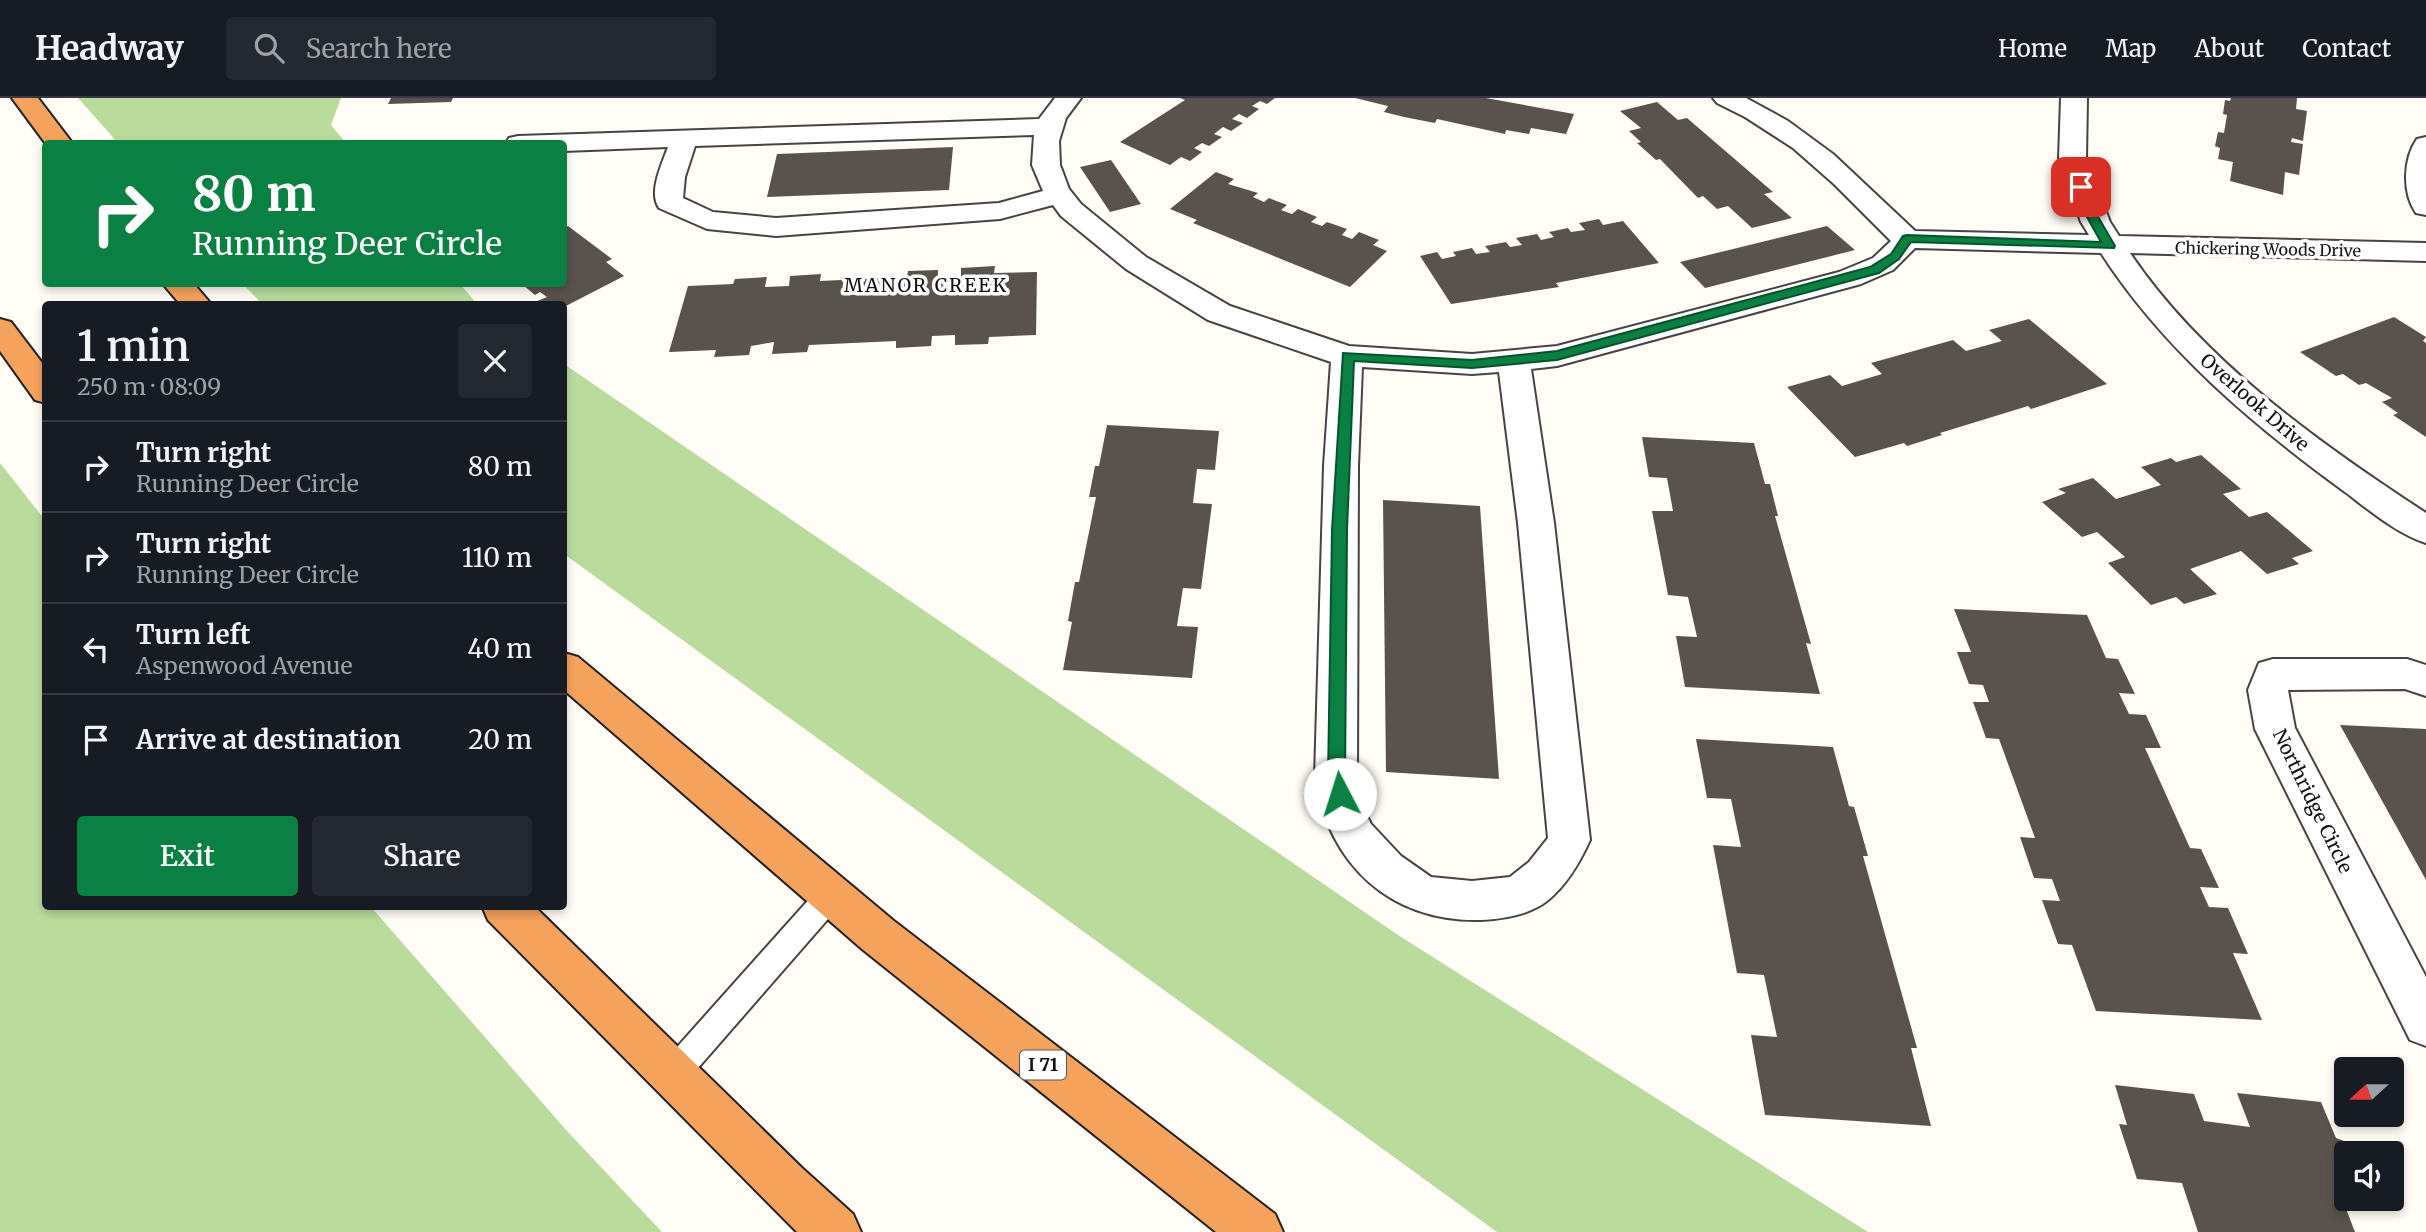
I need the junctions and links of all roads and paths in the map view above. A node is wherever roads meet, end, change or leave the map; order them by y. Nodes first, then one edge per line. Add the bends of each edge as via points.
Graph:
1 (25, 98) edge
2 (1068, 98) edge
3 (1726, 98) edge
4 (2074, 98) edge
5 (1051, 127) junction
6 (684, 138) junction
7 (57, 140) edge
8 (567, 142) edge
9 (2426, 145) edge
10 (1060, 195) junction
11 (2426, 207) edge
12 (1907, 239) junction
13 (2109, 246) junction
14 (2426, 252) edge
15 (181, 287) edge
16 (193, 301) edge
17 (0, 328) edge
18 (1347, 356) junction
19 (1514, 362) junction
20 (42, 386) edge
21 (2426, 530) edge
22 (567, 671) edge
23 (2426, 681) edge
24 (831, 895) junction
25 (508, 910) edge
26 (2426, 1024) edge
27 (673, 1074) junction
28 (835, 1232) edge
29 (1257, 1232) edge

1 - 7 highway
2 - 5 street
3 - 12 street via 1789,130
4 - 13 street, Overlook Drive via 2069,145 2088,208
5 - 6 street
5 - 10 street via 1046,165
6 - 8 street
6 - 10 street via 671,177 669,202 707,220 776,227 910,219 1000,211
9 - 11 street via 2420,158 2419,183
10 - 18 street via 1136,263 1182,293 1219,313
12 - 13 street, Chickering Woods Drive
12 - 19 street via 1895,257 1850,278 1557,356
13 - 14 street, Chickering Woods Drive
13 - 21 street, Overlook Drive via 2199,354 2288,433
15 - 16 highway
17 - 20 highway
18 - 19 street via 1472,364
18 - 19 street via 1336,777 1343,812 1359,841 1383,867 1421,893 1483,902 1523,893 1554,867 1569,840
22 - 24 highway, I 71
23 - 26 street, Northridge Circle via 2407,674 2273,674 2268,690 2275,729
24 - 27 lane
24 - 29 highway, I 71
25 - 27 highway
27 - 28 highway

